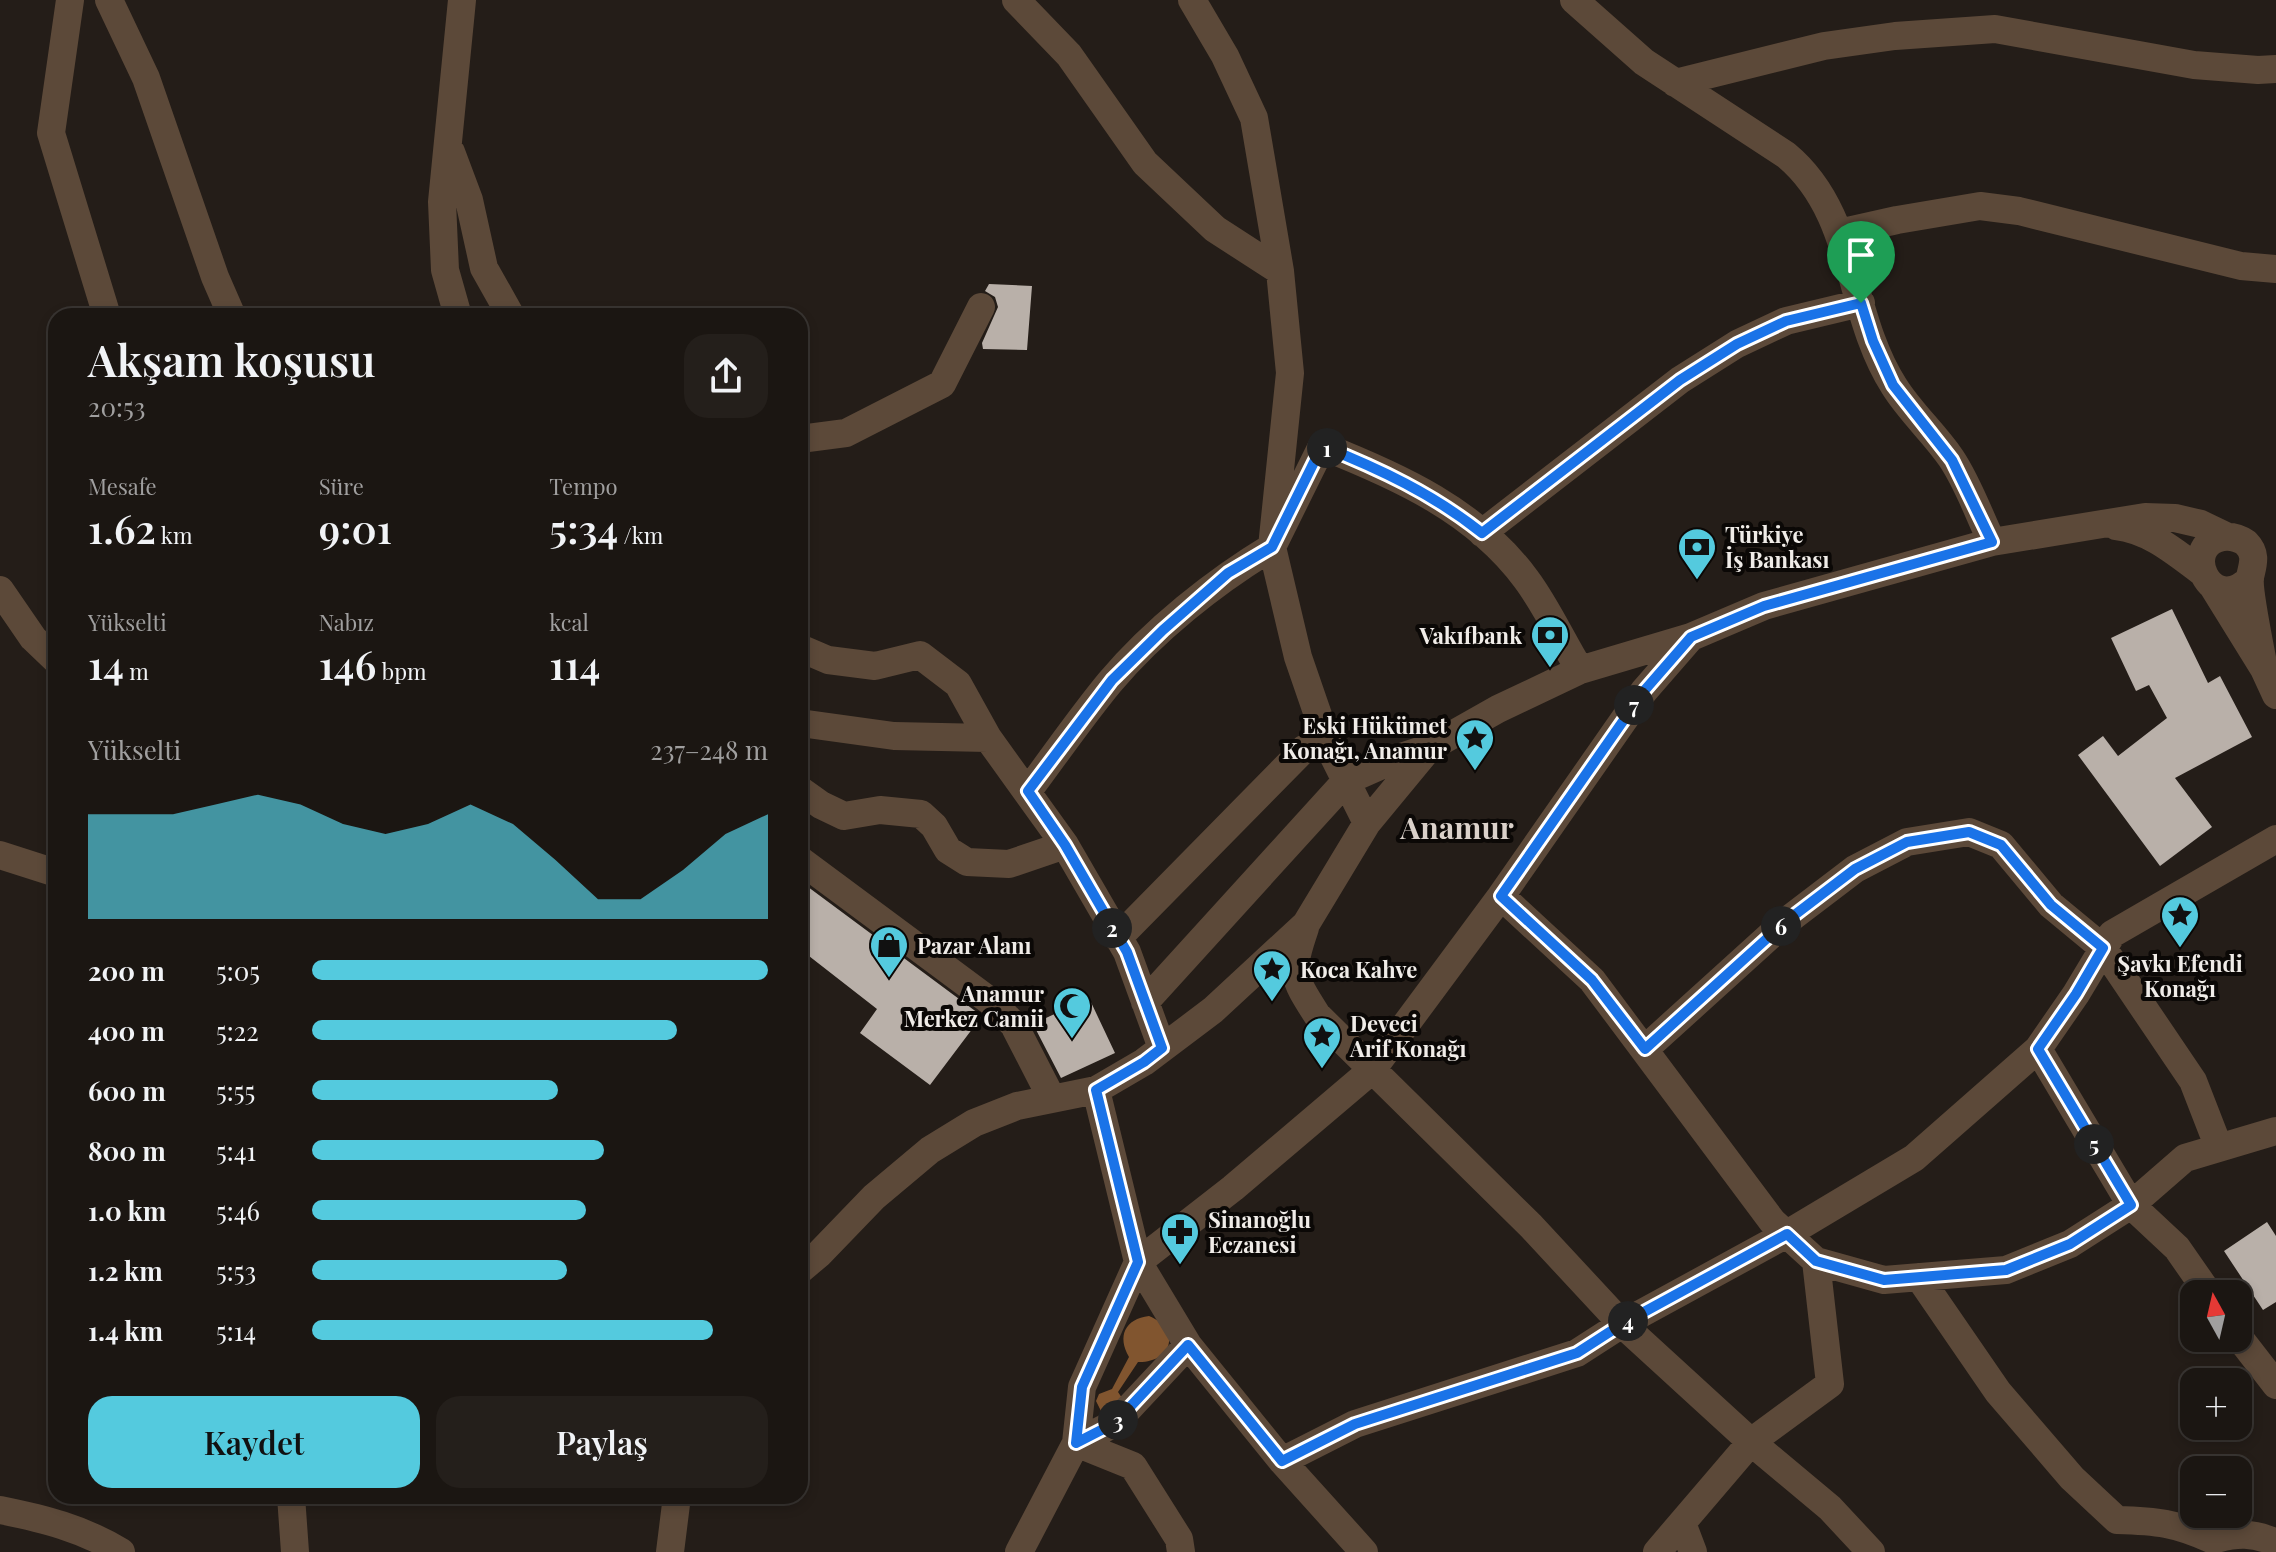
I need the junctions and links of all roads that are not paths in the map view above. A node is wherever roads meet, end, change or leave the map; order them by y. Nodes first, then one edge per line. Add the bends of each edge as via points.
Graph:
1 (70, 0) edge
2 (109, 0) edge
3 (462, 0) edge
4 (1016, 0) edge
5 (1192, 0) edge
6 (1574, 0) edge
7 (2276, 69) edge
8 (1675, 83) junction
9 (448, 143) junction
10 (1839, 233) junction
11 (2276, 269) edge
12 (1280, 271) junction
13 (1861, 303) junction
14 (981, 307) dead end
15 (105, 308) edge
16 (229, 308) edge
17 (456, 308) edge
18 (506, 308) edge
19 (808, 438) edge
20 (2107, 525) junction
21 (1482, 533) junction
22 (2237, 541) junction
23 (1992, 542) junction
24 (1272, 547) junction
25 (2276, 552) edge
26 (2207, 579) junction
27 (2250, 579) junction
28 (0, 590) edge
29 (1691, 637) junction
30 (808, 651) edge
31 (48, 652) edge
32 (2264, 669) junction
33 (1580, 670) junction
34 (2276, 695) edge
35 (808, 724) edge
36 (988, 738) junction
37 (1329, 747) junction
38 (1429, 748) junction
39 (1346, 781) junction
40 (1028, 791) junction
41 (808, 796) edge
42 (1367, 823) junction
43 (2276, 839) edge
44 (1065, 845) junction
45 (0, 855) edge
46 (808, 866) edge
47 (48, 870) edge
48 (1501, 896) junction
49 (1306, 924) junction
50 (1118, 938) junction
51 (2103, 948) junction
52 (1145, 1002) junction
53 (1162, 1048) junction
54 (1645, 1049) junction
55 (2038, 1049) junction
56 (1372, 1070) junction
57 (1096, 1090) junction
58 (1051, 1097) junction
59 (2276, 1131) edge
60 (2219, 1148) junction
61 (2131, 1205) junction
62 (1787, 1234) junction
63 (1816, 1261) junction
64 (1138, 1262) junction
65 (808, 1263) edge
66 (1919, 1277) junction
67 (2199, 1280) edge
68 (1622, 1324) junction
69 (1188, 1345) junction
70 (2250, 1352) edge
71 (2276, 1385) edge
72 (1751, 1442) junction
73 (1076, 1443) junction
74 (1282, 1461) junction
75 (292, 1504) edge
76 (676, 1504) edge
77 (0, 1510) edge
78 (1682, 1523) junction
79 (2276, 1543) edge
80 (121, 1552) edge
81 (295, 1552) edge
82 (670, 1552) edge
83 (1020, 1552) edge
84 (1181, 1552) edge
85 (1364, 1552) edge
86 (1657, 1552) edge
87 (1693, 1552) edge
88 (1871, 1552) edge

1 - 15 street via 51,133
2 - 16 street via 146,78
3 - 9 street
4 - 12 street via 1069,55 1145,163 1215,229
5 - 12 street via 1254,118
6 - 8 street
7 - 8 street via 2194,65 1995,29 1824,46
8 - 10 street via 1805,171
9 - 17 street via 442,202 445,270
9 - 18 street via 469,200 484,268
10 - 11 street via 1980,206 2241,266
10 - 13 street
12 - 24 street via 1290,373
13 - 21 street via 1786,321 1737,344 1680,380
13 - 23 street via 1893,385 1952,460
14 - 19 street via 942,384 846,433
20 - 22 street via 2145,517 2175,518
20 - 23 street
20 - 26 street via 2133,528 2158,540
21 - 24 street via 1412,486 1322,446
21 - 33 street via 1526,579
22 - 25 street
22 - 26 street via 2218,538 2205,548 2200,564
22 - 27 street via 2255,562
23 - 29 street via 1764,606
24 - 37 street via 1298,657
24 - 40 street via 1228,573 1112,680
26 - 27 street via 2227,590
26 - 32 street
27 - 32 street
28 - 31 street
29 - 33 street
29 - 48 street via 1644,691
30 - 36 street via 828,660 875,666 920,655 958,684
32 - 34 street
33 - 38 street
35 - 36 street via 894,736
36 - 40 street
37 - 39 street
37 - 50 street via 1304,749
38 - 39 street
38 - 42 street
39 - 42 street
39 - 52 street
40 - 44 street
41 - 44 street via 844,816 880,810 921,814 948,850 967,862 1009,864
42 - 49 street
43 - 51 street via 2112,934
44 - 50 street
45 - 47 street
46 - 58 street via 994,1004 1014,1025
48 - 54 street via 1592,980
48 - 56 street
49 - 53 street via 1213,1010
49 - 56 street via 1293,962 1299,988 1317,1015
50 - 52 street
51 - 54 street via 2051,905 2001,845 1969,832 1907,842 1855,869 1784,923
51 - 55 street
51 - 60 street via 2193,1081
52 - 53 street
53 - 57 street
54 - 62 street
55 - 61 street
55 - 62 street via 1914,1158
56 - 64 street
56 - 68 street
57 - 58 street
57 - 64 street
58 - 65 street via 974,1123 930,1150
59 - 60 street
60 - 61 street via 2185,1158
61 - 66 street via 2070,1244 2006,1270
61 - 67 street via 2177,1248
62 - 63 street
62 - 68 street
63 - 66 street via 1884,1280
63 - 72 street via 1830,1384
64 - 69 street
64 - 73 street via 1082,1387
66 - 79 street via 1998,1392 2072,1478 2117,1520 2158,1521 2213,1540 2234,1533
68 - 72 street
68 - 74 street via 1577,1353 1355,1424
69 - 73 street via 1115,1423
69 - 74 street
70 - 71 street
72 - 78 street
72 - 88 street via 1830,1508
73 - 83 street
73 - 84 street via 1133,1466 1179,1539
74 - 85 street
75 - 81 street
76 - 82 street
77 - 80 street via 60,1523
78 - 86 street
78 - 87 street

